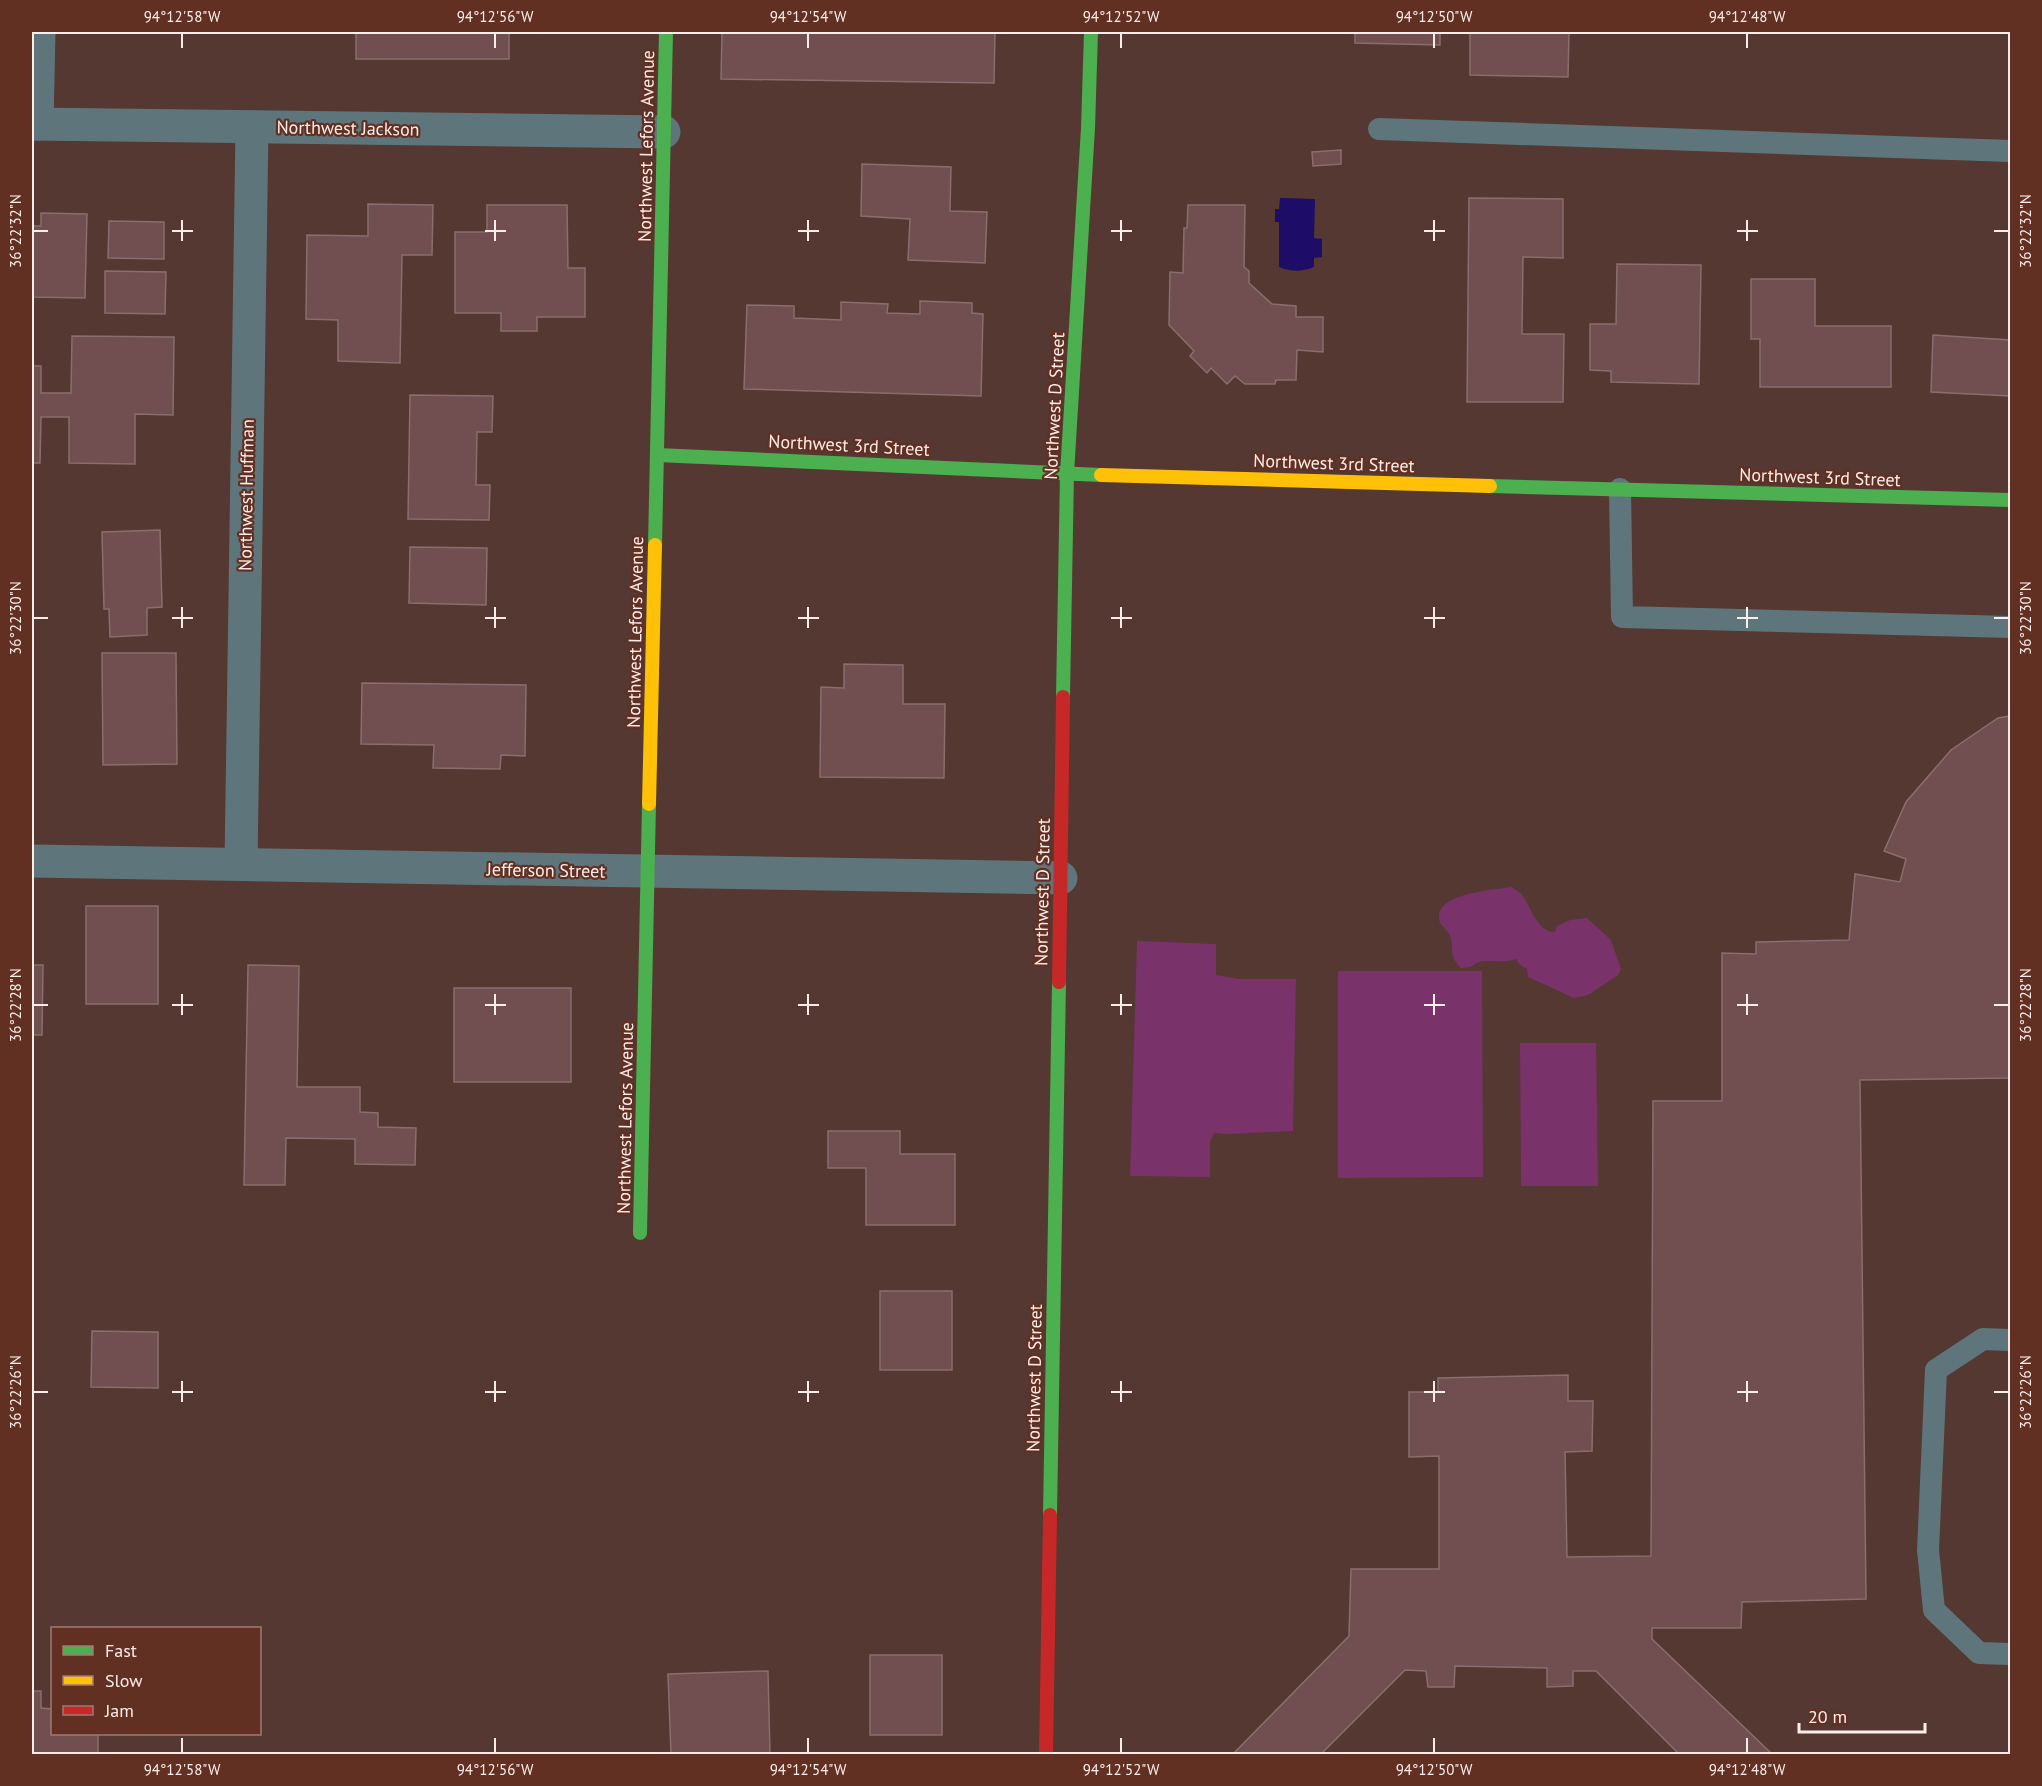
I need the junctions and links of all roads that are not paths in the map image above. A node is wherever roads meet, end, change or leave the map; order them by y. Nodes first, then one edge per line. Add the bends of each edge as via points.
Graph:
1 (39, 32) edge
2 (666, 32) edge
3 (1091, 32) edge
4 (34, 124) edge
5 (252, 127) junction
6 (1379, 129) dead end
7 (664, 132) junction
8 (2010, 151) edge
9 (657, 455) junction
10 (1067, 474) junction
11 (1620, 489) junction
12 (2010, 500) edge
13 (2010, 627) edge
14 (32, 861) edge
15 (241, 864) junction
16 (648, 871) junction
17 (1061, 878) junction
18 (640, 1233) dead end
19 (2010, 1340) edge
20 (2010, 1654) edge
21 (1046, 1755) edge

1 - 4 street
2 - 7 street, Northwest Lefors Avenue
3 - 10 street, Northwest D Street
4 - 5 street, Northwest Jackson
5 - 7 street, Northwest Jackson
5 - 15 street, Northwest Huffman
6 - 8 lane
7 - 9 street, Northwest Lefors Avenue
9 - 10 street, Northwest 3rd Street
9 - 16 street, Northwest Lefors Avenue
10 - 11 street, Northwest 3rd Street
10 - 17 street, Northwest D Street
11 - 12 street, Northwest 3rd Street
11 - 13 lane via 1622,617
14 - 15 street, Jefferson Street
15 - 16 street, Jefferson Street
16 - 17 street, Jefferson Street
16 - 18 street, Northwest Lefors Avenue
17 - 21 street, Northwest D Street
19 - 20 lane via 1983,1339 1936,1370 1928,1550 1934,1610 1979,1653

